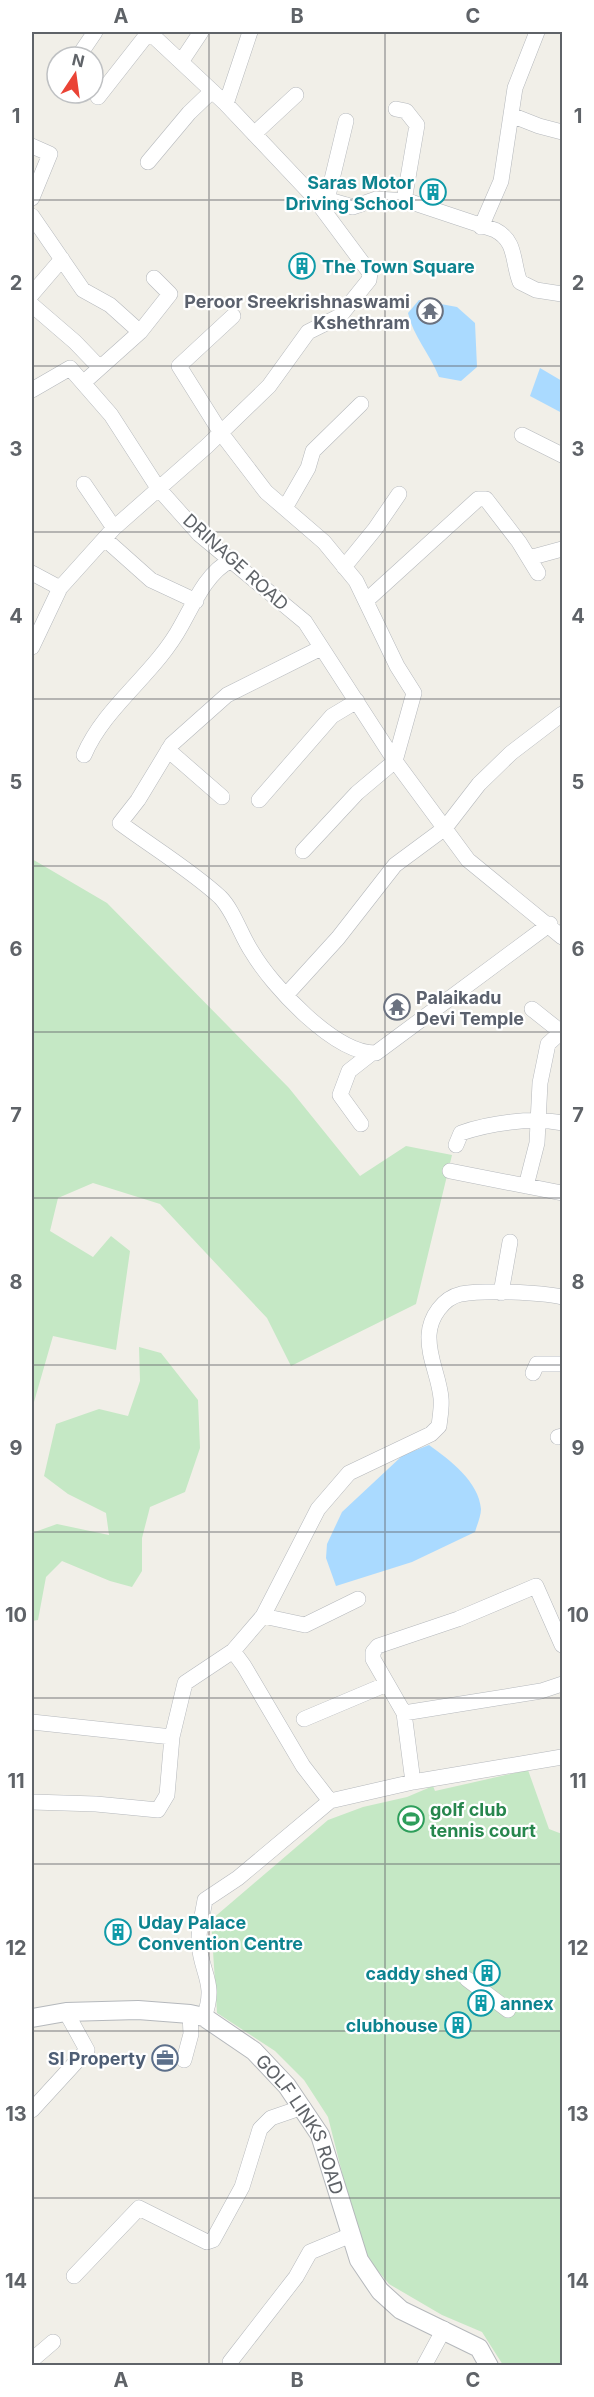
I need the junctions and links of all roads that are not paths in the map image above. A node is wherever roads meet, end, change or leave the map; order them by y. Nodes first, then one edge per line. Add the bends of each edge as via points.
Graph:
1 (95, 32) edge
2 (149, 32) edge
3 (201, 32) edge
4 (250, 32) edge
5 (537, 32) edge
6 (86, 45) edge
7 (181, 62) junction
8 (105, 89) edge
9 (212, 91) junction
10 (296, 94) dead end
11 (226, 104) junction
12 (396, 109) dead end
13 (511, 115) junction
14 (346, 121) dead end
15 (562, 132) edge
16 (254, 134) junction
17 (32, 146) edge
18 (148, 162) dead end
19 (312, 195) junction
20 (32, 198) edge
21 (327, 200) junction
22 (404, 201) junction
23 (32, 216) edge
24 (481, 227) junction
25 (62, 259) junction
26 (154, 278) dead end
27 (32, 294) edge
28 (562, 294) edge
29 (32, 305) edge
30 (233, 316) dead end
31 (140, 332) junction
32 (99, 368) junction
33 (83, 382) junction
34 (32, 390) edge
35 (361, 404) dead end
36 (221, 433) junction
37 (522, 435) dead end
38 (562, 454) edge
39 (84, 484) dead end
40 (158, 488) junction
41 (399, 494) dead end
42 (285, 508) junction
43 (110, 533) junction
44 (562, 549) edge
45 (529, 558) junction
46 (230, 561) junction
47 (344, 567) junction
48 (32, 573) edge
49 (538, 573) dead end
50 (60, 588) junction
51 (367, 600) junction
52 (195, 601) junction
53 (32, 647) edge
54 (321, 648) junction
55 (357, 701) junction
56 (562, 714) edge
57 (168, 750) junction
58 (84, 755) dead end
59 (395, 761) junction
60 (222, 797) dead end
61 (259, 800) dead end
62 (445, 828) junction
63 (303, 851) dead end
64 (550, 924) junction
65 (562, 937) edge
66 (287, 994) junction
67 (532, 1010) dead end
68 (562, 1031) edge
69 (372, 1053) junction
70 (540, 1120) junction
71 (562, 1123) edge
72 (361, 1124) dead end
73 (456, 1145) dead end
74 (450, 1171) dead end
75 (526, 1186) junction
76 (562, 1194) edge
77 (510, 1242) dead end
78 (501, 1293) junction
79 (562, 1297) edge
80 (562, 1364) edge
81 (533, 1373) dead end
82 (358, 1599) dead end
83 (263, 1616) junction
84 (562, 1646) edge
85 (232, 1651) junction
86 (387, 1684) junction
87 (562, 1684) edge
88 (404, 1713) junction
89 (304, 1719) dead end
90 (32, 1722) edge
91 (172, 1737) junction
92 (562, 1757) edge
93 (413, 1782) junction
94 (330, 1801) junction
95 (32, 1802) edge
96 (467, 1979) dead end
97 (508, 2010) dead end
98 (66, 2012) junction
99 (197, 2016) junction
100 (32, 2018) edge
101 (184, 2060) dead end
102 (303, 2107) junction
103 (32, 2110) edge
104 (351, 2235) junction
105 (74, 2276) dead end
106 (444, 2329) junction
107 (53, 2343) dead end
108 (32, 2360) edge
109 (230, 2362) dead end
110 (424, 2366) edge
111 (489, 2366) edge

1 - 6 street
2 - 7 street
2 - 8 street
3 - 7 street
4 - 11 street
5 - 13 street via 515,88
7 - 9 street
9 - 11 street
9 - 18 street
10 - 16 street
11 - 16 street
12 - 22 street via 406,111 417,125
13 - 15 street
13 - 24 street via 501,181
14 - 21 street
16 - 19 street
17 - 20 street via 50,154
19 - 21 street
19 - 36 street via 369,273 369,280 340,316 308,332 269,386
21 - 22 street via 353,207 376,199
22 - 24 street via 446,212
23 - 25 street
24 - 28 street via 505,235 513,250 520,282 536,290
25 - 27 street
25 - 31 street via 83,290 110,305
26 - 31 street via 170,294
29 - 32 street
30 - 36 street via 179,366
31 - 32 street
32 - 33 street
33 - 34 street, DRINAGE ROAD via 70,368
33 - 40 street, DRINAGE ROAD via 111,415
35 - 42 street via 313,451 308,468
36 - 40 street
36 - 42 street via 266,492
37 - 38 street
39 - 43 street
40 - 43 street
40 - 46 street, DRINAGE ROAD
41 - 47 street
42 - 47 street via 324,542
43 - 50 street
43 - 52 street via 151,580
44 - 45 street
45 - 49 street
45 - 51 street via 486,499 478,500
46 - 52 street via 222,565
46 - 54 street, DRINAGE ROAD via 305,622
47 - 51 street
48 - 50 street
50 - 53 street
51 - 59 street via 414,693
52 - 58 street via 157,662 91,737
54 - 55 street, DRINAGE ROAD
54 - 57 street via 227,695
55 - 59 street, DRINAGE ROAD
55 - 61 street via 332,716
56 - 62 street via 511,753 479,784
57 - 60 street
57 - 66 street via 120,823 221,898 252,953
59 - 62 street, DRINAGE ROAD
59 - 63 street via 357,793
62 - 64 street, DRINAGE ROAD via 468,860
62 - 66 street via 395,865 338,938
64 - 65 street, DRINAGE ROAD
64 - 69 street
66 - 69 street via 328,1034 354,1050
67 - 68 street
68 - 70 street via 548,1044 540,1083
69 - 72 street via 349,1071 340,1095
70 - 71 street
70 - 73 street via 473,1129 461,1133
70 - 75 street
74 - 75 street
75 - 76 street
77 - 78 street
78 - 79 street via 542,1292
78 - 83 street via 459,1294 439,1308 431,1320 429,1335 430,1359 441,1399 439,1426 431,1434 349,1473 318,1509
80 - 81 street via 537,1364
82 - 83 street via 305,1625
83 - 85 street
84 - 86 street via 536,1586 458,1619 378,1646 373,1659
85 - 91 street via 185,1683
85 - 94 street via 303,1766
86 - 88 street
86 - 89 street
87 - 88 street via 541,1691
88 - 93 street
90 - 91 street
91 - 95 street via 167,1795 158,1810
92 - 93 street
93 - 94 street
94 - 99 street via 206,1900 199,1942 209,1979 210,2002
96 - 97 street
98 - 99 street, GOLF LINKS ROAD via 138,2010
98 - 100 street, GOLF LINKS ROAD
98 - 103 street via 87,2050
99 - 101 street
99 - 102 street, GOLF LINKS ROAD via 254,2051
102 - 104 street, GOLF LINKS ROAD via 320,2135
102 - 105 street via 271,2118 260,2129 242,2187 213,2240 207,2242 139,2208
104 - 106 street, GOLF LINKS ROAD via 359,2260 380,2291 401,2310
104 - 109 street via 310,2252 296,2277
106 - 110 street
106 - 111 street, GOLF LINKS ROAD via 479,2348
107 - 108 street

